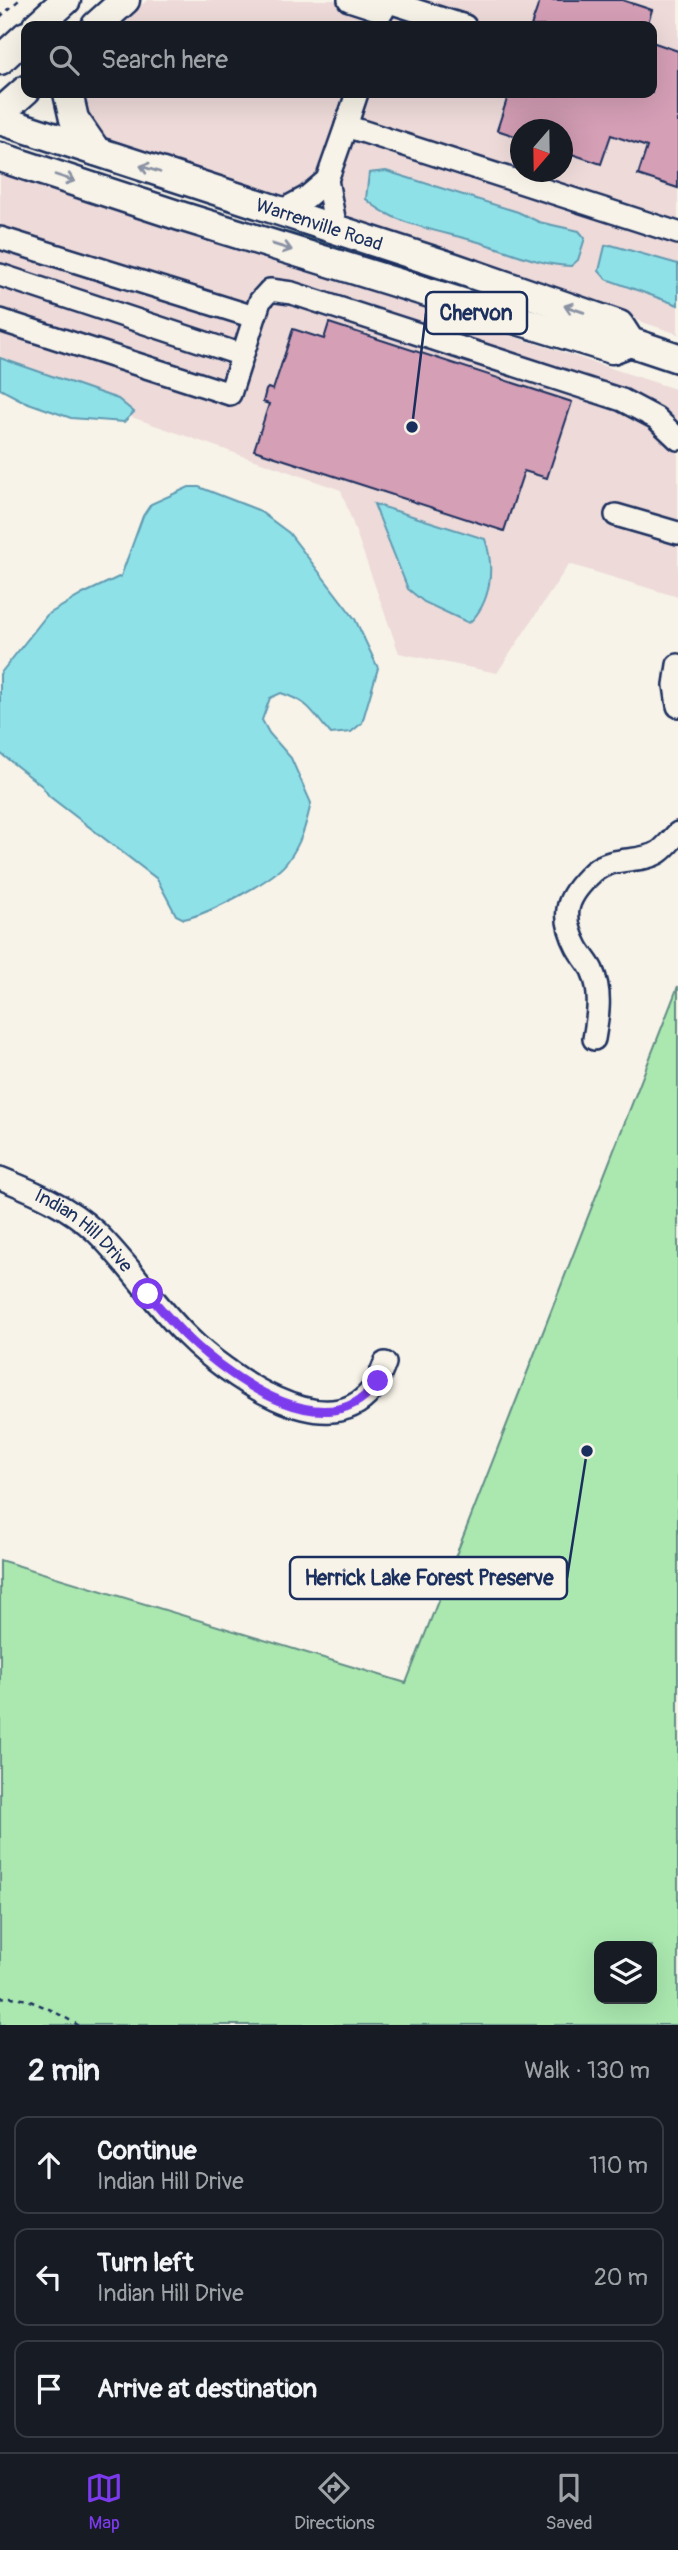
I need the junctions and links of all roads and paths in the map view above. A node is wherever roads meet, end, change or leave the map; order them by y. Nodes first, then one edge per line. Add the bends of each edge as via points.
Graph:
1 (19, 0) edge
2 (66, 0) edge
3 (125, 0) edge
4 (349, 0) edge
5 (384, 10) edge
6 (0, 17) edge
7 (43, 21) edge
8 (102, 21) edge
9 (440, 21) edge
10 (21, 41) edge
11 (0, 60) edge
12 (21, 94) edge
13 (69, 98) edge
14 (355, 98) edge
15 (0, 113) edge
16 (0, 120) edge
17 (346, 126) junction
18 (96, 151) junction
19 (0, 157) edge
20 (327, 180) junction
21 (281, 211) junction
22 (336, 229) junction
23 (678, 233) edge
24 (0, 237) edge
25 (0, 275) edge
26 (254, 317) junction
27 (0, 320) edge
28 (630, 342) junction
29 (242, 355) junction
30 (678, 358) edge
31 (678, 439) edge
32 (616, 515) dead end
33 (678, 533) edge
34 (678, 665) edge
35 (678, 706) edge
36 (678, 833) edge
37 (594, 1039) dead end
38 (0, 1178) edge
39 (385, 1363) dead end
40 (0, 1997) edge
41 (78, 2025) edge

1 - 6 path
2 - 7 main road
3 - 8 main road
4 - 5 street
5 - 9 street
10 - 11 main road
12 - 15 main road
13 - 18 main road via 74,119
14 - 17 street
16 - 18 main road, Warrenville Road
17 - 20 street
17 - 23 street
21 -> 18 main road, Warrenville Road
19 -> 28 main road, Warrenville Road via 612,349
20 - 21 street
20 - 22 street
21 - 22 main road, Warrenville Road
28 -> 22 main road, Warrenville Road via 619,325
24 - 26 street
25 - 29 street
26 - 29 street
26 - 31 street via 270,290 292,292 622,401 656,418
27 - 29 street via 230,394
28 - 30 main road, Warrenville Road
32 - 33 street
34 - 35 street
36 - 37 street via 658,853 602,865 570,898 568,927 598,991
38 - 39 street, Indian Hill Drive via 40,1194 82,1220 189,1339 263,1392 310,1411 342,1410 372,1390
40 - 41 path via 9,1995 29,2002

